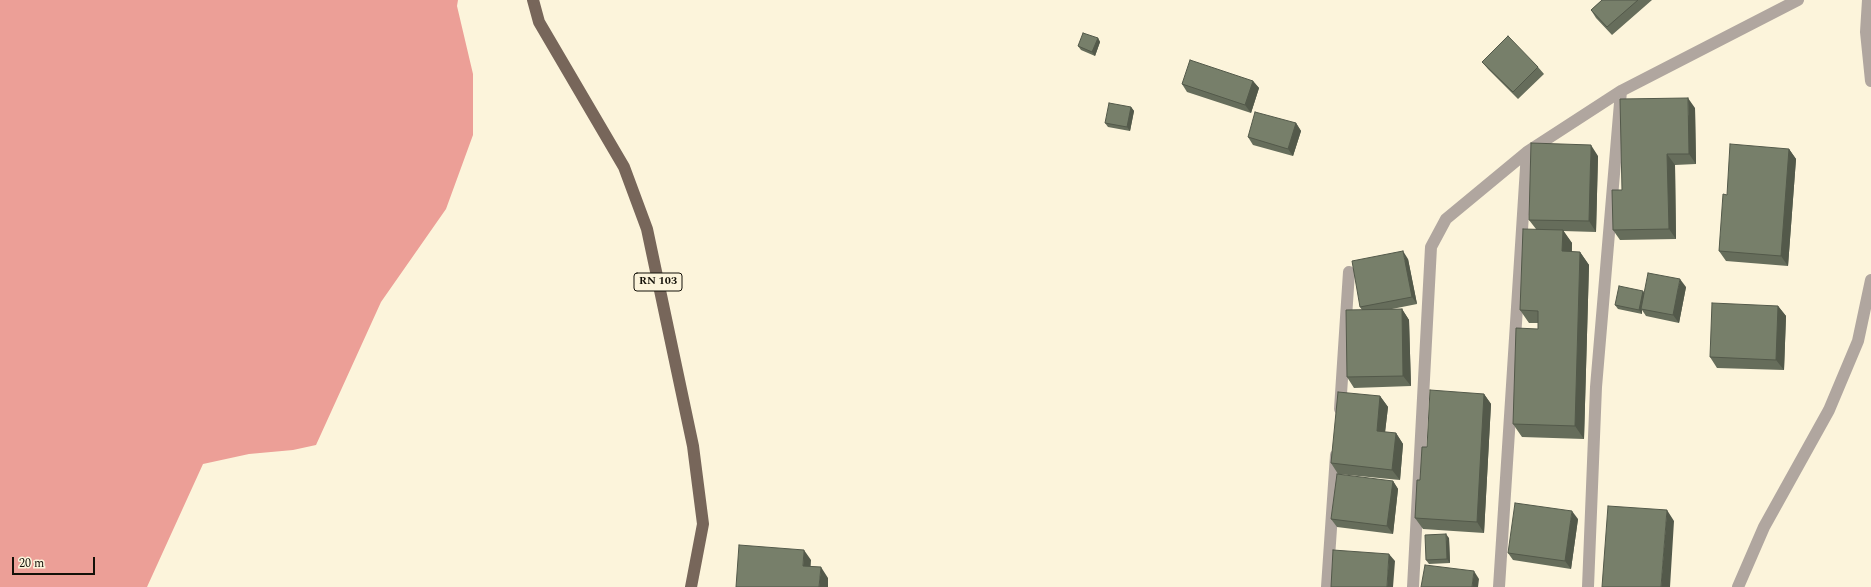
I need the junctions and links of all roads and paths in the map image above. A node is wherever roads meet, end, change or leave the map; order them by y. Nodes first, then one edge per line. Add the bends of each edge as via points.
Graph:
1 (532, 0) edge
2 (1798, 0) edge
3 (1868, 0) edge
4 (1871, 81) edge
5 (1621, 91) junction
6 (1527, 152) junction
7 (1349, 272) dead end
8 (1871, 280) edge
9 (1339, 422) edge
10 (1337, 445) edge
11 (692, 587) edge
12 (1327, 587) edge
13 (1413, 587) edge
14 (1499, 587) edge
15 (1588, 587) edge
16 (1738, 587) edge

1 - 11 main road, RN 103 via 539,22 624,167 647,229 693,446 702,516 703,524
2 - 5 street
3 - 4 street via 1866,32
5 - 6 street
5 - 15 street via 1596,387
6 - 13 street via 1446,219 1431,247
6 - 14 street
7 - 9 street
8 - 16 street via 1858,341 1829,410 1764,527
10 - 12 street

